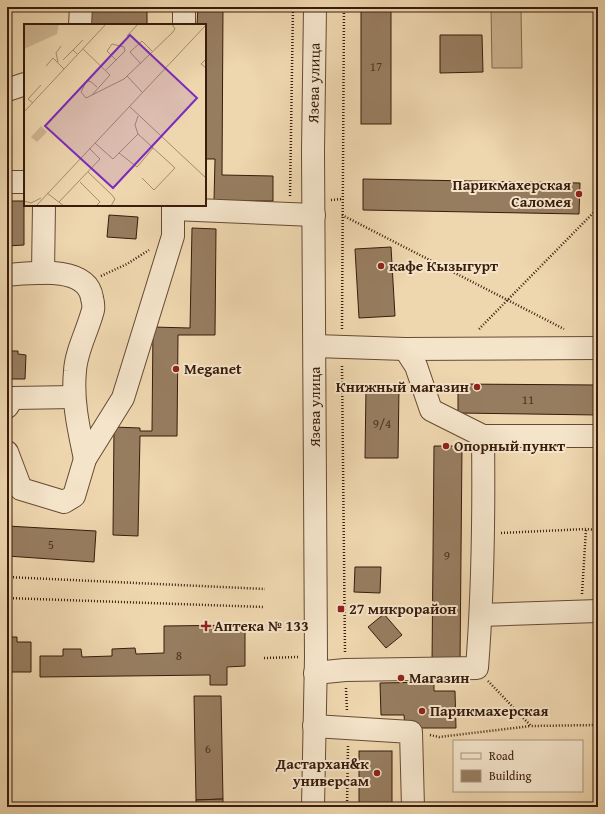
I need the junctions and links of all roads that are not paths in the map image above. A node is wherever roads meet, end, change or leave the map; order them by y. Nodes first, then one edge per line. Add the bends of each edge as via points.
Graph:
1 (81, 7) edge
2 (184, 7) edge
3 (315, 7) edge
4 (80, 24) edge
5 (184, 24) edge
6 (24, 84) edge
7 (7, 90) edge
8 (7, 182) edge
9 (24, 182) edge
10 (44, 206) edge
11 (173, 207) edge
12 (314, 215) junction
13 (43, 272) junction
14 (7, 276) edge
15 (315, 346) junction
16 (598, 348) edge
17 (405, 349) junction
18 (74, 397) junction
19 (7, 407) edge
20 (483, 436) junction
21 (598, 436) edge
22 (7, 452) edge
23 (85, 459) junction
24 (590, 612) edge
25 (481, 615) junction
26 (315, 674) junction
27 (314, 726) junction
28 (313, 807) edge
29 (413, 807) edge

1 - 4 street
2 - 5 street
3 - 12 street, Язева улица
6 - 7 street
8 - 9 street
10 - 13 street
11 - 12 street
11 - 23 street via 173,236 123,398
12 - 15 street, Язева улица
13 - 14 street
13 - 18 street via 72,276 83,281 91,291 94,308 75,370
15 - 17 street
15 - 26 street, Язева улица
16 - 17 street
17 - 20 street via 416,366 431,410
18 - 19 street via 13,398
18 - 23 street
20 - 21 street
20 - 25 street via 484,533
22 - 23 street via 21,488 64,502 74,496
24 - 25 street
25 - 26 street via 477,668 345,670
26 - 27 street, Язева улица
27 - 28 street, Язева улица
27 - 29 street via 412,732

